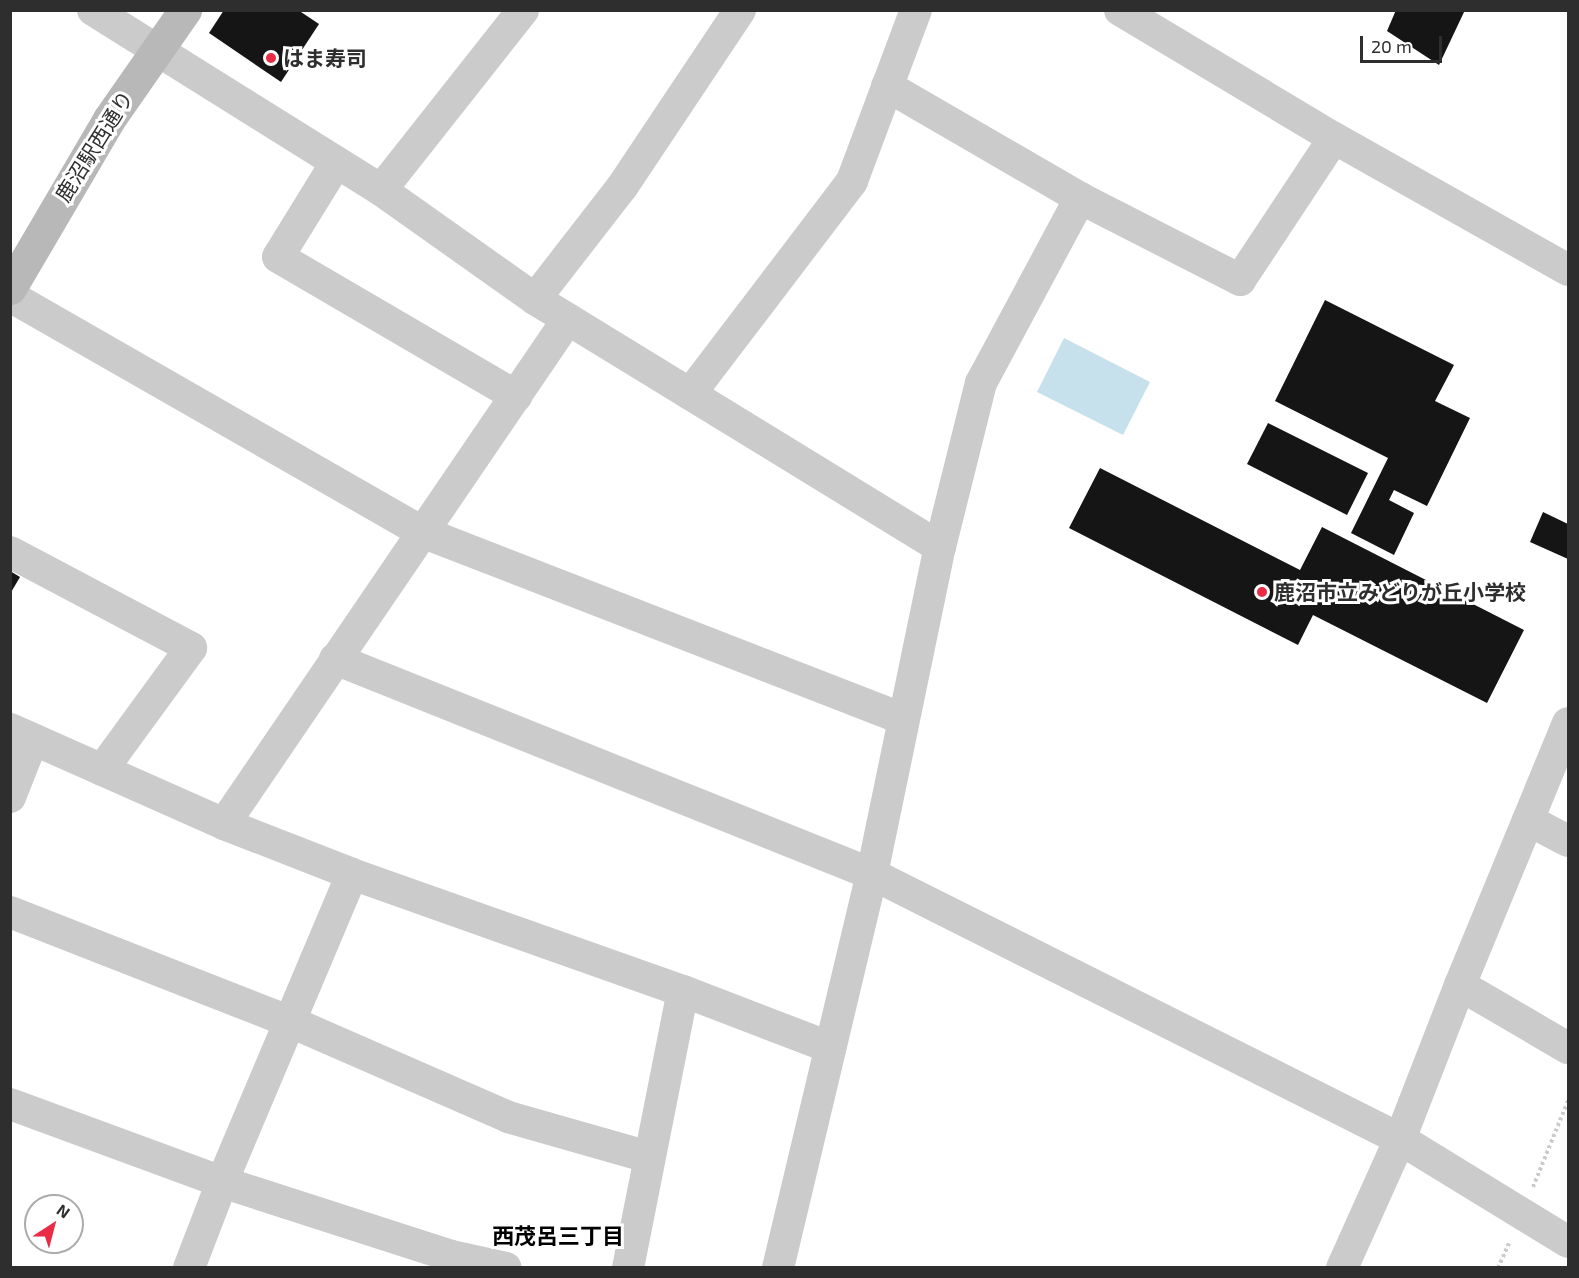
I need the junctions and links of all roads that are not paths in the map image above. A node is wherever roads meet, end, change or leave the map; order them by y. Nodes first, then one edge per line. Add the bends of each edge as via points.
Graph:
1 (93, 10) edge
2 (185, 10) edge
3 (523, 10) edge
4 (740, 10) edge
5 (916, 10) edge
6 (1120, 10) edge
7 (157, 50) junction
8 (887, 86) junction
9 (1334, 138) junction
10 (336, 163) junction
11 (381, 190) junction
12 (1080, 198) junction
13 (1569, 270) edge
14 (10, 288) edge
15 (10, 296) edge
16 (535, 299) junction
17 (568, 319) junction
18 (690, 394) junction
19 (516, 396) junction
20 (422, 532) junction
21 (940, 547) junction
22 (10, 552) edge
23 (336, 659) junction
24 (903, 719) junction
25 (1569, 723) edge
26 (22, 734) edge
27 (102, 770) junction
28 (10, 797) edge
29 (1528, 820) junction
30 (224, 824) junction
31 (1569, 841) edge
32 (352, 874) junction
33 (872, 874) junction
34 (10, 912) edge
35 (1460, 985) junction
36 (683, 991) junction
37 (291, 1022) junction
38 (829, 1047) junction
39 (1569, 1048) edge
40 (10, 1104) edge
41 (1400, 1139) junction
42 (648, 1157) junction
43 (222, 1182) junction
44 (1569, 1242) edge
45 (189, 1268) edge
46 (506, 1268) edge
47 (628, 1268) edge
48 (778, 1268) edge
49 (1342, 1268) edge

1 - 7 street
2 - 7 street, 鹿沼駅西通り
3 - 11 street
4 - 16 street via 622,188
5 - 8 street
6 - 9 street
7 - 10 street
7 - 14 street, 鹿沼駅西通り via 109,119
8 - 12 street
8 - 18 street via 852,181
9 - 12 street via 1240,280
9 - 13 street
10 - 11 street
10 - 19 street via 278,257
11 - 16 street
12 - 21 street via 981,382
15 - 20 street
16 - 17 street
17 - 18 street
17 - 19 street
18 - 21 street
19 - 20 street
20 - 23 street
20 - 24 street
21 - 24 street
22 - 27 street via 191,648
23 - 30 street
23 - 33 street
24 - 33 street
25 - 29 street
26 - 27 street
26 - 28 street
27 - 30 street
29 - 31 street
29 - 35 street
30 - 32 street
32 - 36 street
32 - 37 street
33 - 38 street
33 - 41 street
34 - 37 street
35 - 39 street
35 - 41 street
36 - 38 street
36 - 42 street
37 - 42 street via 508,1117
37 - 43 street
38 - 48 street
40 - 43 street
41 - 44 street
41 - 49 street
42 - 47 street
43 - 45 street
43 - 46 street via 451,1256

